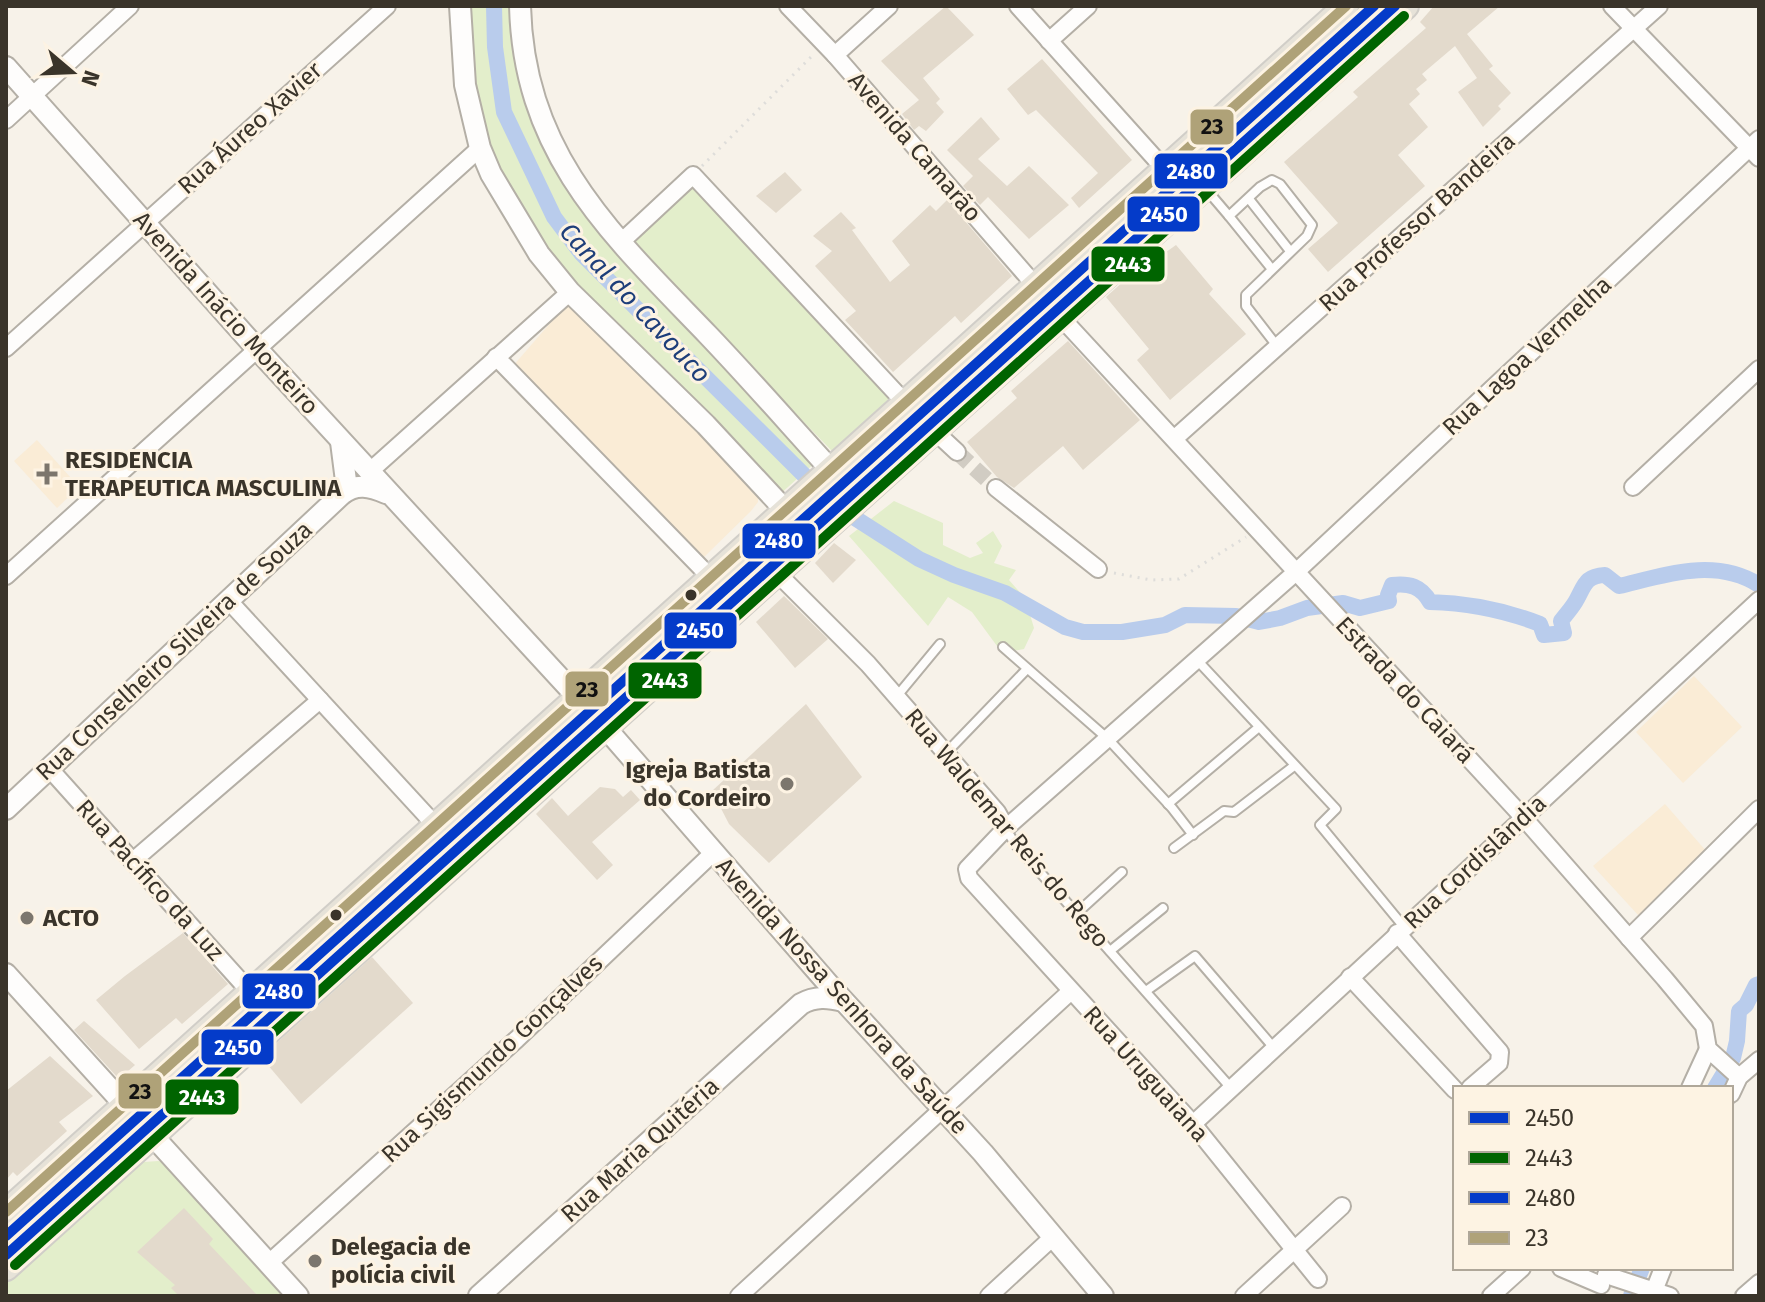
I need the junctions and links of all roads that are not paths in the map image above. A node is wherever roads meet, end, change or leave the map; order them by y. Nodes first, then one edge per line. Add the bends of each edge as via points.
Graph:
1 (130, 6) edge
2 (460, 6) edge
3 (520, 6) edge
4 (788, 6) edge
5 (889, 6) edge
6 (1018, 6) edge
7 (1088, 6) edge
8 (1346, 6) edge
9 (1354, 6) edge
10 (1395, 6) edge
11 (1406, 6) edge
12 (1612, 6) edge
13 (1659, 6) edge
14 (377, 9) edge
15 (1633, 29) junction
16 (1049, 41) junction
17 (830, 50) junction
18 (6, 67) edge
19 (33, 96) junction
20 (6, 120) edge
21 (480, 148) junction
22 (1756, 149) edge
23 (1167, 172) junction
24 (1202, 186) junction
25 (1249, 199) junction
26 (1229, 216) junction
27 (145, 222) junction
28 (620, 243) junction
29 (1290, 251) junction
30 (1271, 268) junction
31 (1038, 288) junction
32 (570, 292) junction
33 (1060, 315) junction
34 (1277, 347) junction
35 (6, 348) edge
36 (257, 349) junction
37 (496, 357) junction
38 (1759, 369) edge
39 (908, 406) junction
40 (932, 429) junction
41 (1174, 439) junction
42 (341, 442) junction
43 (957, 452) tunnel mouth
44 (369, 472) junction
45 (831, 473) junction
46 (1633, 487) dead end
47 (996, 488) tunnel mouth
48 (342, 494) junction
49 (390, 494) junction
50 (790, 511) junction
51 (811, 538) junction
52 (1098, 569) road end
53 (1296, 572) junction
54 (777, 573) junction
55 (6, 576) edge
56 (711, 578) junction
57 (1759, 600) edge
58 (229, 601) junction
59 (940, 644) dead end
60 (1003, 647) dead end
61 (1197, 660) junction
62 (1027, 669) junction
63 (897, 696) junction
64 (320, 700) junction
65 (580, 701) junction
66 (601, 724) junction
67 (1259, 727) junction
68 (1108, 739) junction
69 (946, 753) junction
70 (1294, 766) junction
71 (49, 768) junction
72 (1168, 804) junction
73 (6, 809) edge
74 (1759, 809) edge
75 (1523, 817) junction
76 (436, 826) junction
77 (1006, 828) junction
78 (1193, 835) junction
79 (1174, 848) dead end
80 (713, 853) junction
81 (134, 860) junction
82 (1122, 872) dead end
83 (1163, 908) dead end
84 (1077, 913) junction
85 (1401, 930) junction
86 (1629, 938) junction
87 (1110, 951) junction
88 (809, 962) junction
89 (6, 974) edge
90 (1350, 977) junction
91 (1071, 991) junction
92 (1146, 991) junction
93 (251, 993) junction
94 (843, 1001) junction
95 (801, 1004) junction
96 (1274, 1048) junction
97 (1711, 1051) junction
98 (1759, 1060) edge
99 (1737, 1074) junction
100 (1472, 1086) edge
101 (1691, 1086) edge
102 (1733, 1087) edge
103 (1231, 1088) junction
104 (1453, 1088) edge
105 (126, 1109) junction
106 (942, 1109) junction
107 (1193, 1124) junction
108 (148, 1132) junction
109 (1342, 1206) dead end
110 (6, 1212) edge
111 (6, 1222) edge
112 (1053, 1237) junction
113 (1294, 1249) junction
114 (6, 1255) edge
115 (269, 1263) junction
116 (6, 1268) edge
117 (1520, 1270) edge
118 (1568, 1270) edge
119 (1663, 1270) edge
120 (1318, 1279) dead end
121 (1605, 1280) edge
122 (1759, 1283) edge
123 (1657, 1293) edge
124 (298, 1296) edge
125 (479, 1296) edge
126 (739, 1296) edge
127 (989, 1296) edge
128 (1103, 1296) edge
129 (1244, 1296) edge
130 (1491, 1296) edge
131 (1744, 1296) edge

1 - 19 street
2 - 21 street via 465,85
3 - 28 street via 521,38 538,108 569,176
4 - 17 street, Avenida Camarão
5 - 17 street
6 - 16 street
7 - 16 street
8 - 23 main road
9 - 23 lane
10 - 24 lane
11 - 24 main road
12 - 15 street
13 - 15 street, Rua Professor Bandeira
14 - 27 street, Rua Áureo Xavier
15 - 22 street
15 - 34 street, Rua Professor Bandeira
16 - 23 street
17 - 31 street, Avenida Camarão
18 - 19 street, Avenida Inácio Monteiro
19 - 20 street
19 - 27 street, Avenida Inácio Monteiro
21 - 32 street via 511,211
21 - 36 street
22 - 53 street, Rua Lagoa Vermelha
23 - 31 main road
24 - 26 lane
24 - 33 main road
25 - 26 lane
25 - 29 lane
25 - 29 lane via 1272,180 1304,214 1312,225
26 - 30 lane
27 - 35 street, Rua Áureo Xavier
27 - 36 street, Avenida Inácio Monteiro
28 - 39 street via 693,175
28 - 45 street
29 - 30 lane
30 - 34 lane via 1246,295 1246,306
31 - 39 main road
32 - 37 street
32 - 50 street
33 - 40 main road
33 - 41 street, Estrada do Caiará
34 - 41 street, Rua Professor Bandeira
36 - 42 street, Avenida Inácio Monteiro
36 - 55 street
37 - 44 street
37 - 56 street
38 - 46 street
39 - 45 main road
40 - 43 street
40 - 51 main road
41 - 53 street, Estrada do Caiará
42 - 44 street, Avenida Inácio Monteiro
42 - 48 street via 346,481
44 - 49 street, Avenida Inácio Monteiro
45 - 50 main road
47 - 52 street
48 - 49 street via 362,485
48 - 58 street, Rua Conselheiro Silveira de Souza
49 - 65 street, Avenida Inácio Monteiro
50 - 56 main road
50 - 65 lane
51 - 54 main road
51 - 66 lane
53 - 61 street, Rua Lagoa Vermelha
53 - 75 street, Estrada do Caiará
54 - 63 street, Rua Waldemar Reis do Rego
54 - 66 main road
56 - 65 main road
57 - 75 street, Rua Cordislândia
58 - 64 street
58 - 71 street, Rua Conselheiro Silveira de Souza
59 - 63 lane
60 - 62 lane
61 - 67 lane
61 - 68 street, Rua Lagoa Vermelha
62 - 68 lane
62 - 69 lane
63 - 69 street, Rua Waldemar Reis do Rego
64 - 76 street
64 - 81 street
65 - 66 street, Avenida Nossa Senhora da Saúde
65 - 76 main road
65 - 105 lane
66 - 80 street, Avenida Nossa Senhora da Saúde
66 - 108 main road
67 - 70 lane
67 - 72 lane
68 - 72 lane
68 - 77 street
69 - 77 street, Rua Waldemar Reis do Rego
70 - 78 lane via 1234,812 1224,811
70 - 85 lane via 1336,809 1320,825
71 - 73 street, Rua Conselheiro Silveira de Souza
71 - 81 street, Rua Pacífico da Luz
72 - 78 lane
74 - 86 street
75 - 85 street, Rua Cordislândia
75 - 86 street, Estrada do Caiará
76 - 93 main road
77 - 84 lane, Rua Waldemar Reis do Rego
77 - 91 street, Rua Uruguaiana via 967,874
78 - 79 lane
80 - 88 street, Avenida Nossa Senhora da Saúde
80 - 115 street, Rua Sigismundo Gonçalves
81 - 93 street, Rua Pacífico da Luz
82 - 84 lane
83 - 87 lane
84 - 87 lane, Rua Waldemar Reis do Rego
85 - 90 street, Rua Cordislândia
85 - 100 street via 1500,1052 1499,1063
86 - 97 street, Estrada do Caiará via 1704,1026
87 - 92 lane, Rua Waldemar Reis do Rego
88 - 94 street, Avenida Nossa Senhora da Saúde
88 - 95 street
89 - 105 street
90 - 96 street, Rua Cordislândia
90 - 104 street
91 - 106 street
91 - 107 street, Rua Uruguaiana
92 - 96 lane via 1195,956
92 - 103 lane, Rua Waldemar Reis do Rego
93 - 105 main road
94 - 95 street via 828,997
94 - 106 street, Avenida Nossa Senhora da Saúde
95 - 125 street, Rua Maria Quitéria
96 - 103 street, Rua Cordislândia
97 - 99 street, Estrada do Caiará
97 - 101 street
98 - 99 street
99 - 102 street
103 - 107 street, Rua Cordislândia
105 - 108 street
105 - 110 main road
105 - 111 lane
106 - 112 street, Avenida Nossa Senhora da Saúde
106 - 126 street
107 - 113 street, Rua Uruguaiana
108 - 114 lane
108 - 115 street
108 - 116 main road
109 - 113 street
112 - 127 street
112 - 128 street, Avenida Nossa Senhora da Saúde
113 - 120 street, Rua Uruguaiana
113 - 129 street
115 - 124 street
117 - 130 street
118 - 121 street
119 - 123 street
121 - 123 street
122 - 131 street

